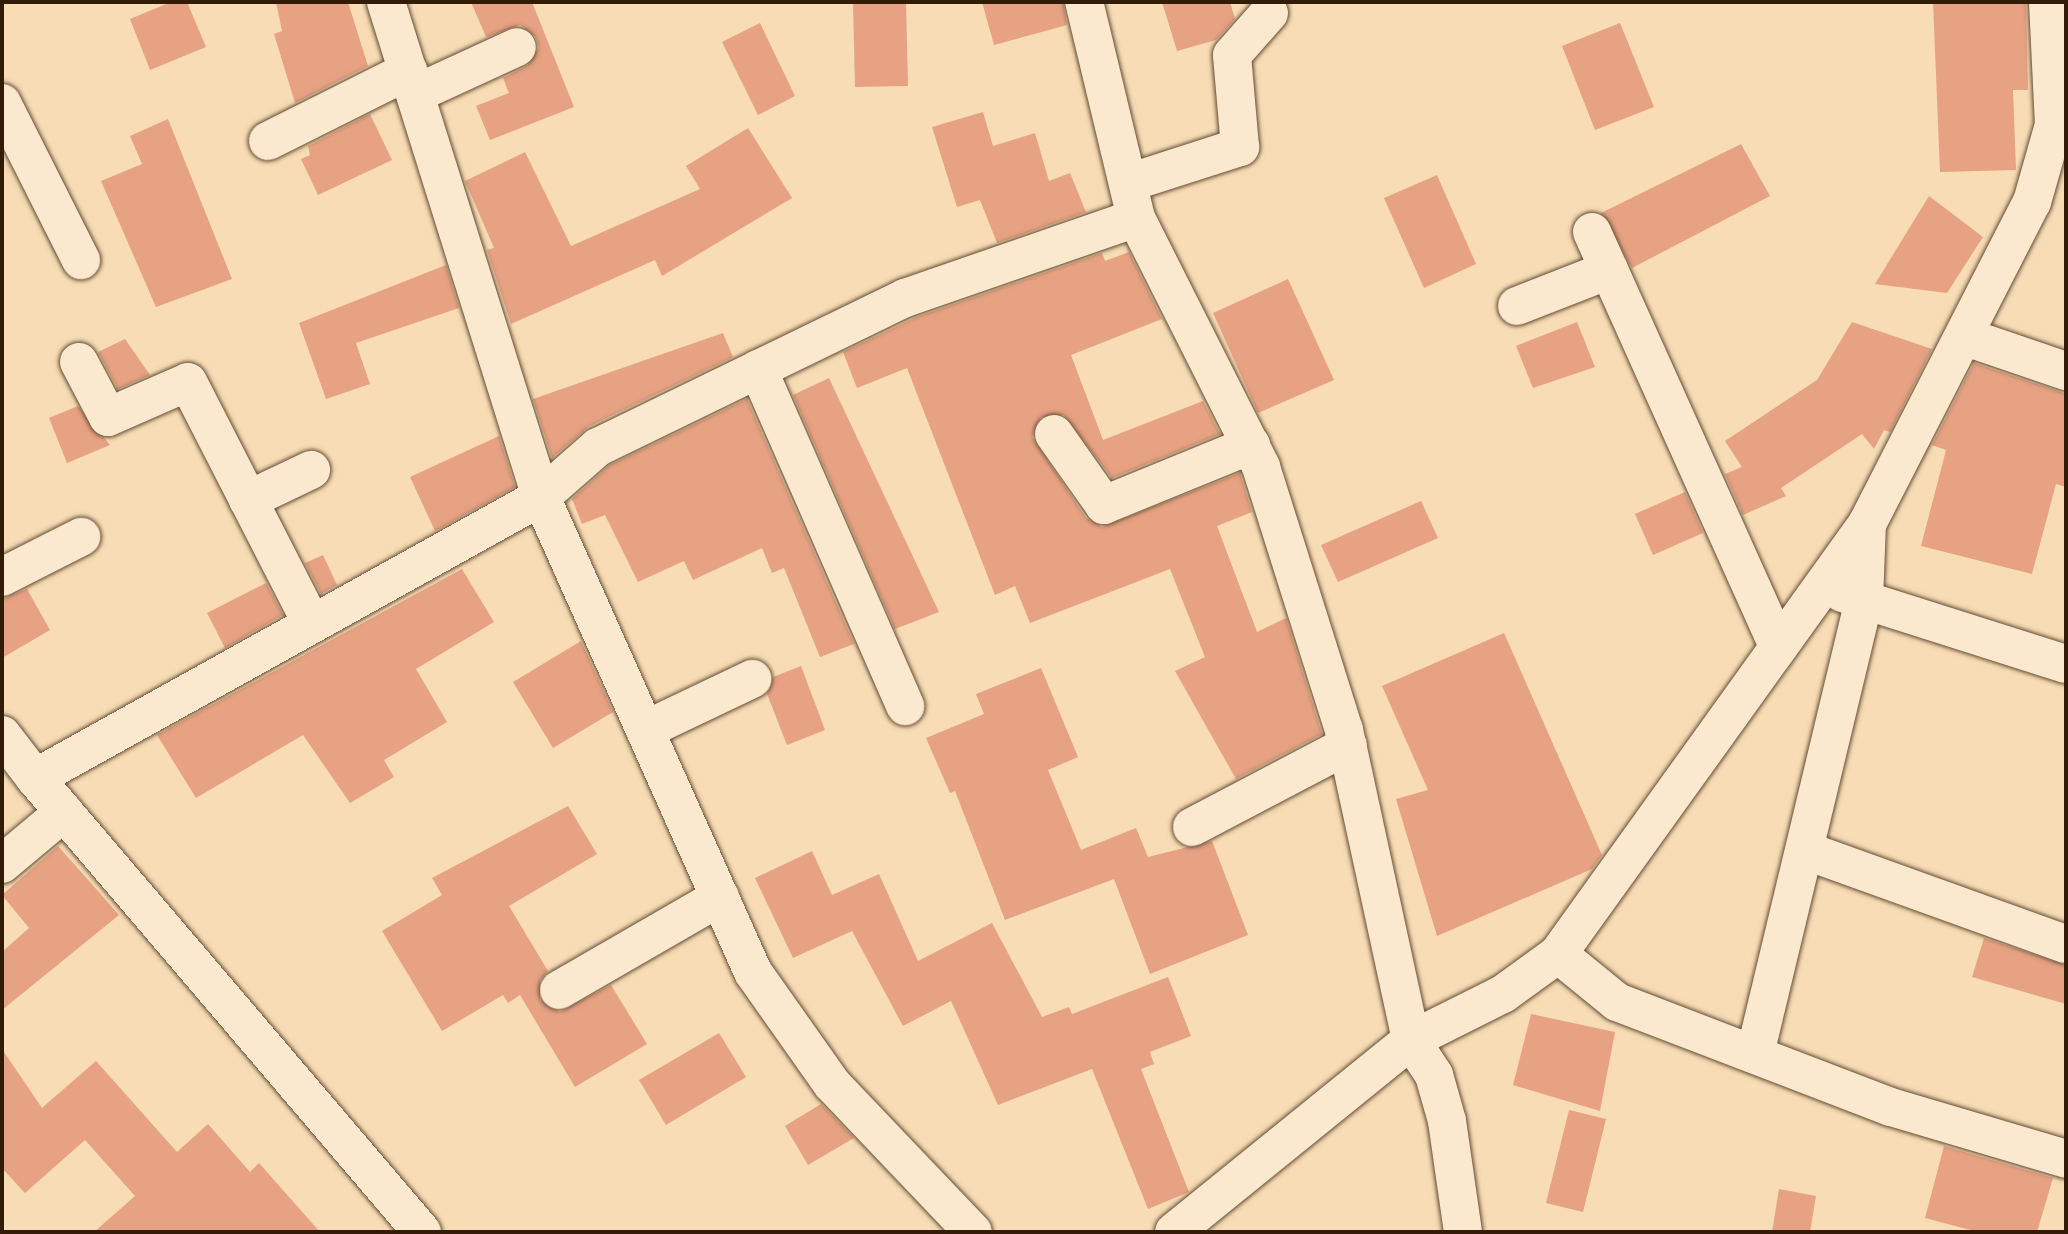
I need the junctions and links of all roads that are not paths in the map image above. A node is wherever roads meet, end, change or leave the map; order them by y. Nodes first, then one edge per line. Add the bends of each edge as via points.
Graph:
1 (386, 2) edge
2 (1084, 2) edge
3 (2048, 2) edge
4 (1269, 13) dead end
5 (517, 47) dead end
6 (412, 83) junction
7 (2, 103) edge
8 (2060, 127) edge
9 (268, 141) dead end
10 (1132, 200) junction
11 (1592, 232) dead end
12 (81, 260) dead end
13 (1609, 270) junction
14 (1517, 306) dead end
15 (1966, 337) junction
16 (79, 362) dead end
17 (758, 369) junction
18 (2066, 371) edge
19 (1054, 434) dead end
20 (1251, 445) junction
21 (311, 470) dead end
22 (541, 497) junction
23 (248, 500) junction
24 (1867, 524) junction
25 (81, 537) dead end
26 (2, 577) edge
27 (1821, 585) junction
28 (1864, 601) junction
29 (312, 624) junction
30 (1778, 646) junction
31 (2066, 664) edge
32 (752, 679) dead end
33 (905, 706) dead end
34 (645, 730) junction
35 (2, 735) edge
36 (1348, 745) junction
37 (35, 778) junction
38 (64, 812) junction
39 (1192, 827) dead end
40 (1807, 851) junction
41 (2, 864) edge
42 (720, 897) junction
43 (2066, 944) edge
44 (1558, 954) junction
45 (559, 990) dead end
46 (1411, 1040) junction
47 (1755, 1054) junction
48 (2066, 1158) edge
49 (422, 1232) edge
50 (973, 1232) edge
51 (1174, 1232) edge
52 (1463, 1232) edge

1 - 6 street
2 - 10 street
3 - 8 street
4 - 10 street via 1232,55 1240,147
5 - 6 street
6 - 9 street
6 - 22 street
7 - 12 street
8 - 15 street via 2028,213
10 - 17 street via 905,298
10 - 20 street
11 - 13 street
13 - 14 street
13 - 30 street
15 - 18 street
15 - 24 street
16 - 23 street via 108,417 188,382
17 - 22 street via 598,447
17 - 33 street
19 - 20 street via 1104,505
20 - 36 street
21 - 23 street
22 - 29 street
22 - 34 street
23 - 29 street
24 - 27 street
24 - 28 street
25 - 26 street
27 - 28 street
27 - 30 street
28 - 31 street
28 - 40 street
29 - 37 street
30 - 44 street
32 - 34 street
34 - 42 street
35 - 37 street
36 - 39 street
36 - 46 street
37 - 38 street
38 - 41 street
38 - 49 street
40 - 43 street
40 - 47 street
42 - 45 street
42 - 50 street via 754,972 832,1084
44 - 46 street via 1503,994
44 - 47 street via 1617,1002
46 - 51 street
46 - 52 street via 1434,1075 1447,1121
47 - 48 street via 1891,1107

